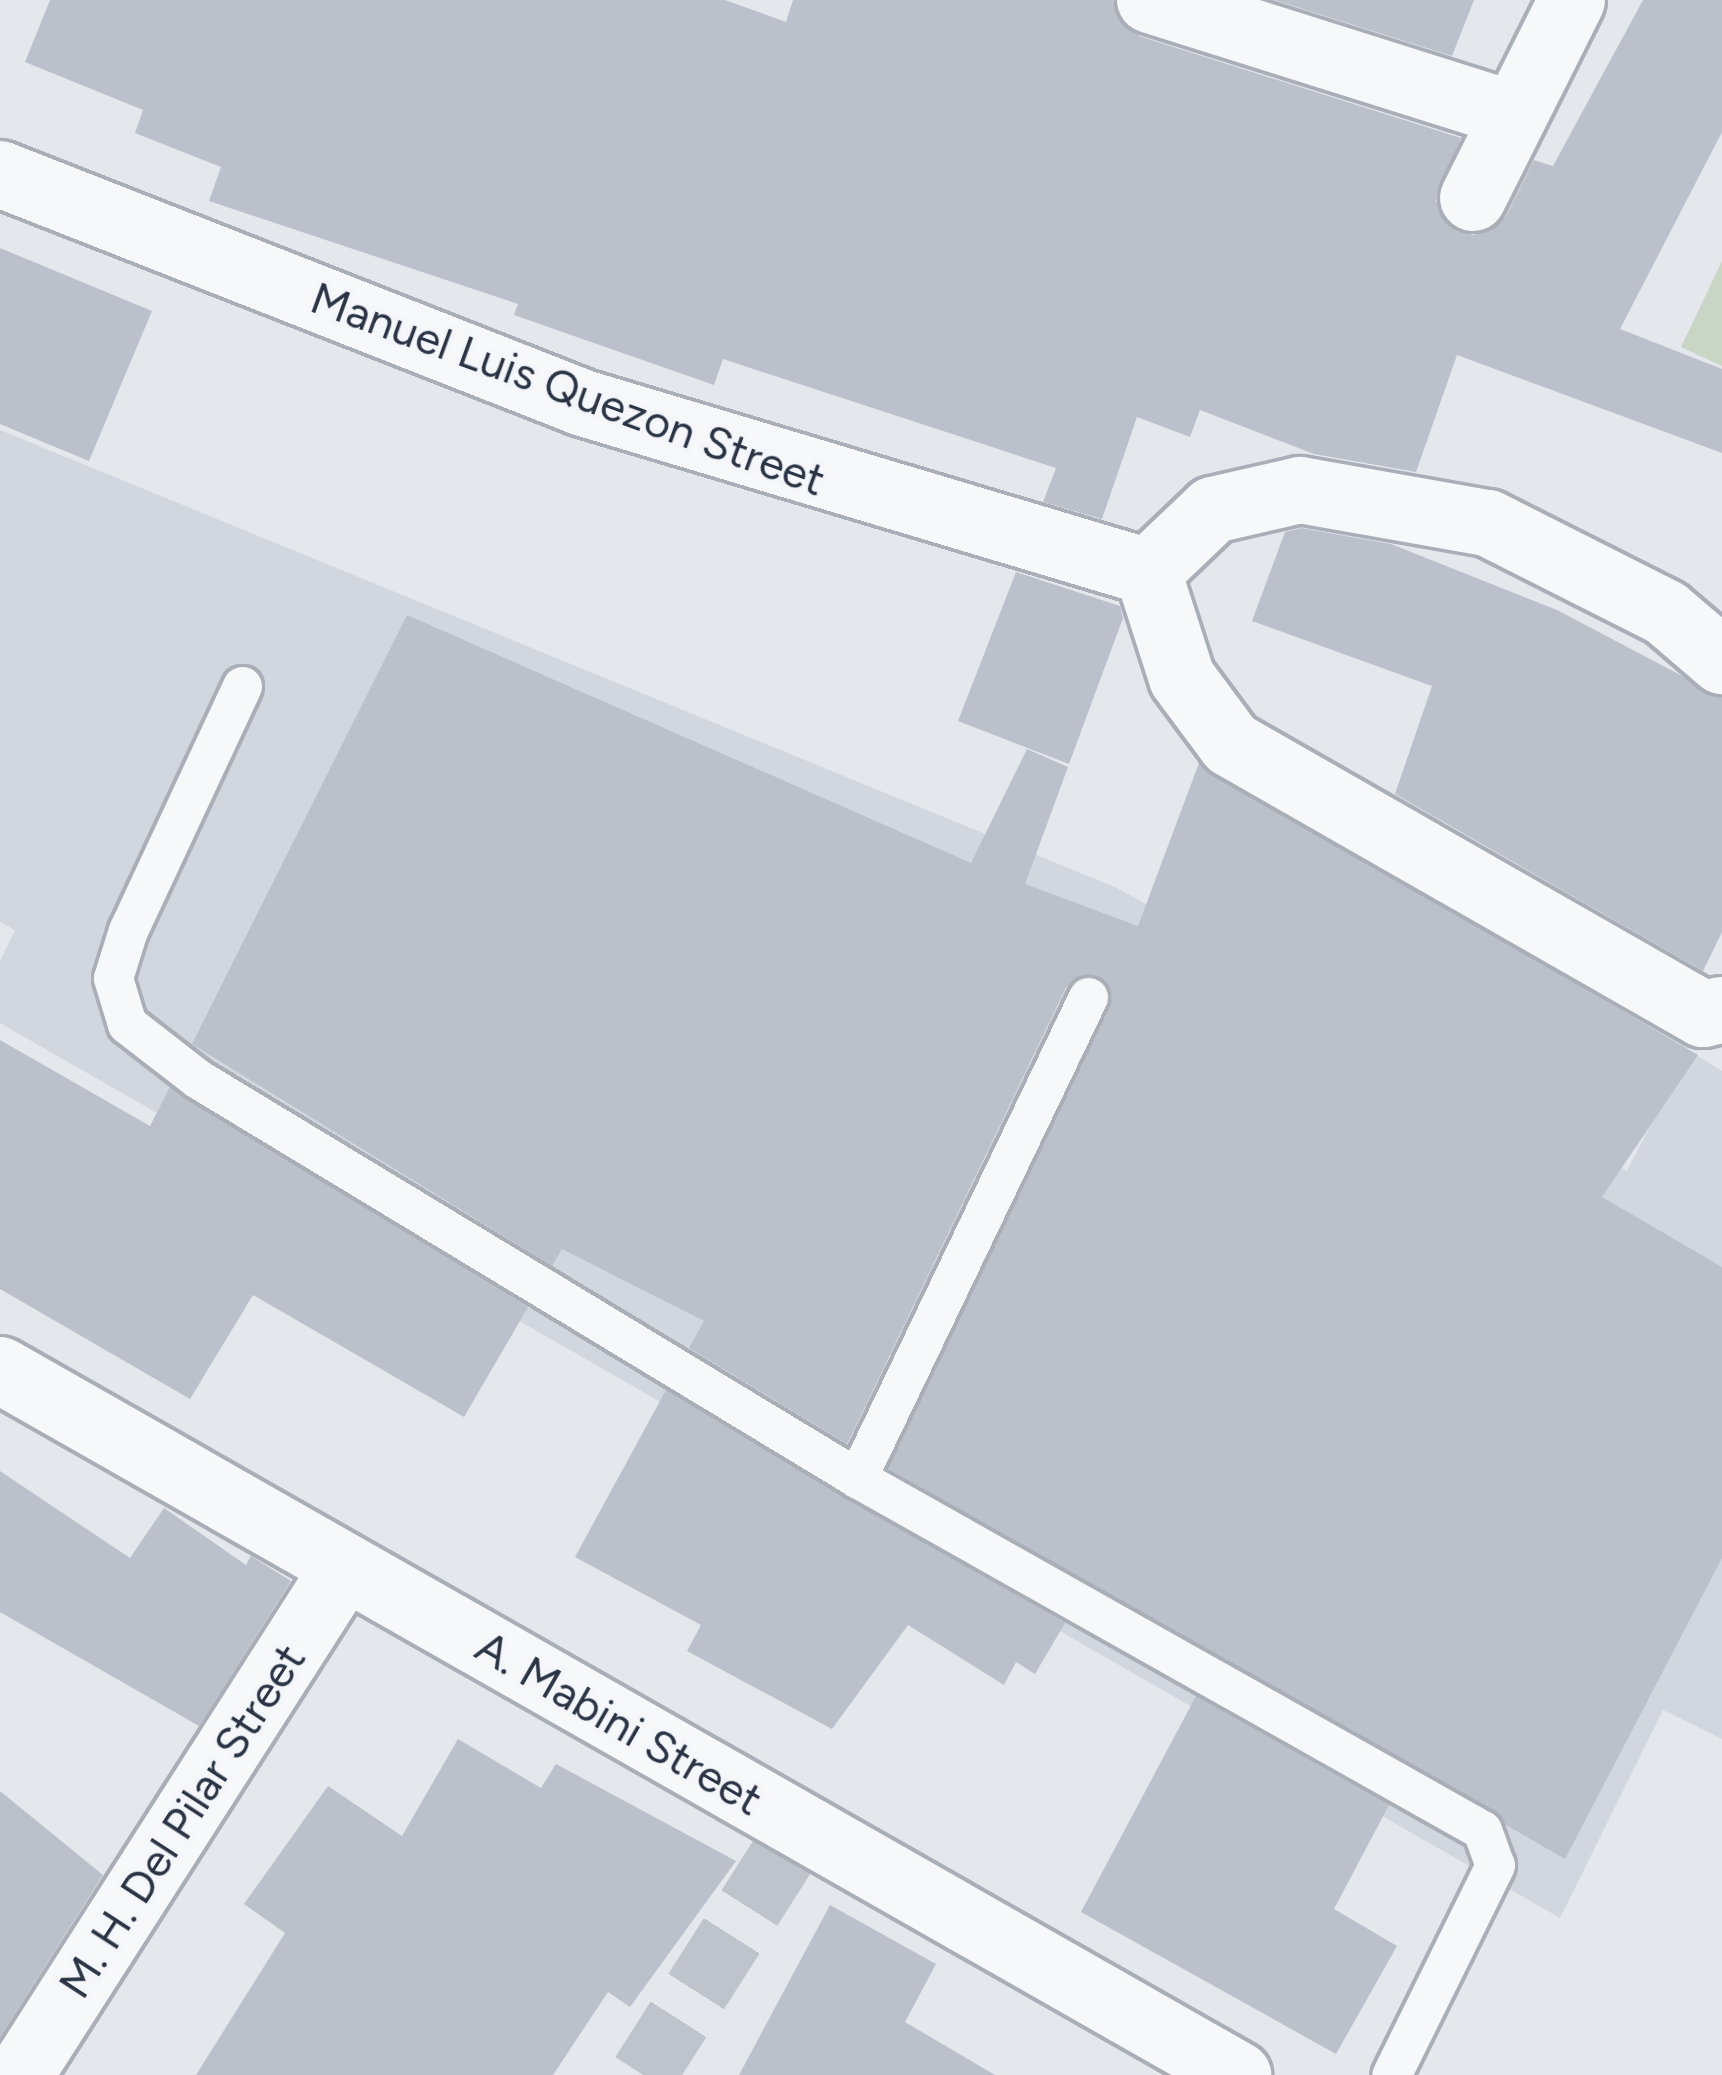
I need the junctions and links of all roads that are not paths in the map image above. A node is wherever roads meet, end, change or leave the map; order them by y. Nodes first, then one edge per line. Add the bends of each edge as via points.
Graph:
1 (1150, 0) edge
2 (1572, 0) edge
3 (1514, 115) junction
4 (0, 173) edge
5 (1473, 198) dead end
6 (1148, 572) junction
7 (1722, 662) edge
8 (242, 686) dead end
9 (1088, 997) dead end
10 (1722, 1010) edge
11 (0, 1370) edge
12 (856, 1478) junction
13 (344, 1568) junction
14 (20, 2075) edge
15 (1237, 2075) edge
16 (1390, 2075) edge

1 - 3 street
2 - 3 street
3 - 5 street
4 - 6 street, Manuel Luis Quezon Street via 583,403
6 - 7 street via 1214,510 1300,490 1488,523 1666,613
6 - 10 street via 1182,678 1231,744 1703,1014
8 - 12 lane via 128,930 113,978 127,1024 198,1079
9 - 12 lane
11 - 13 street, A. Mabini Street
12 - 16 lane via 1482,1830 1495,1865
13 - 14 street, M. H. Del Pilar Street
13 - 15 street, A. Mabini Street

